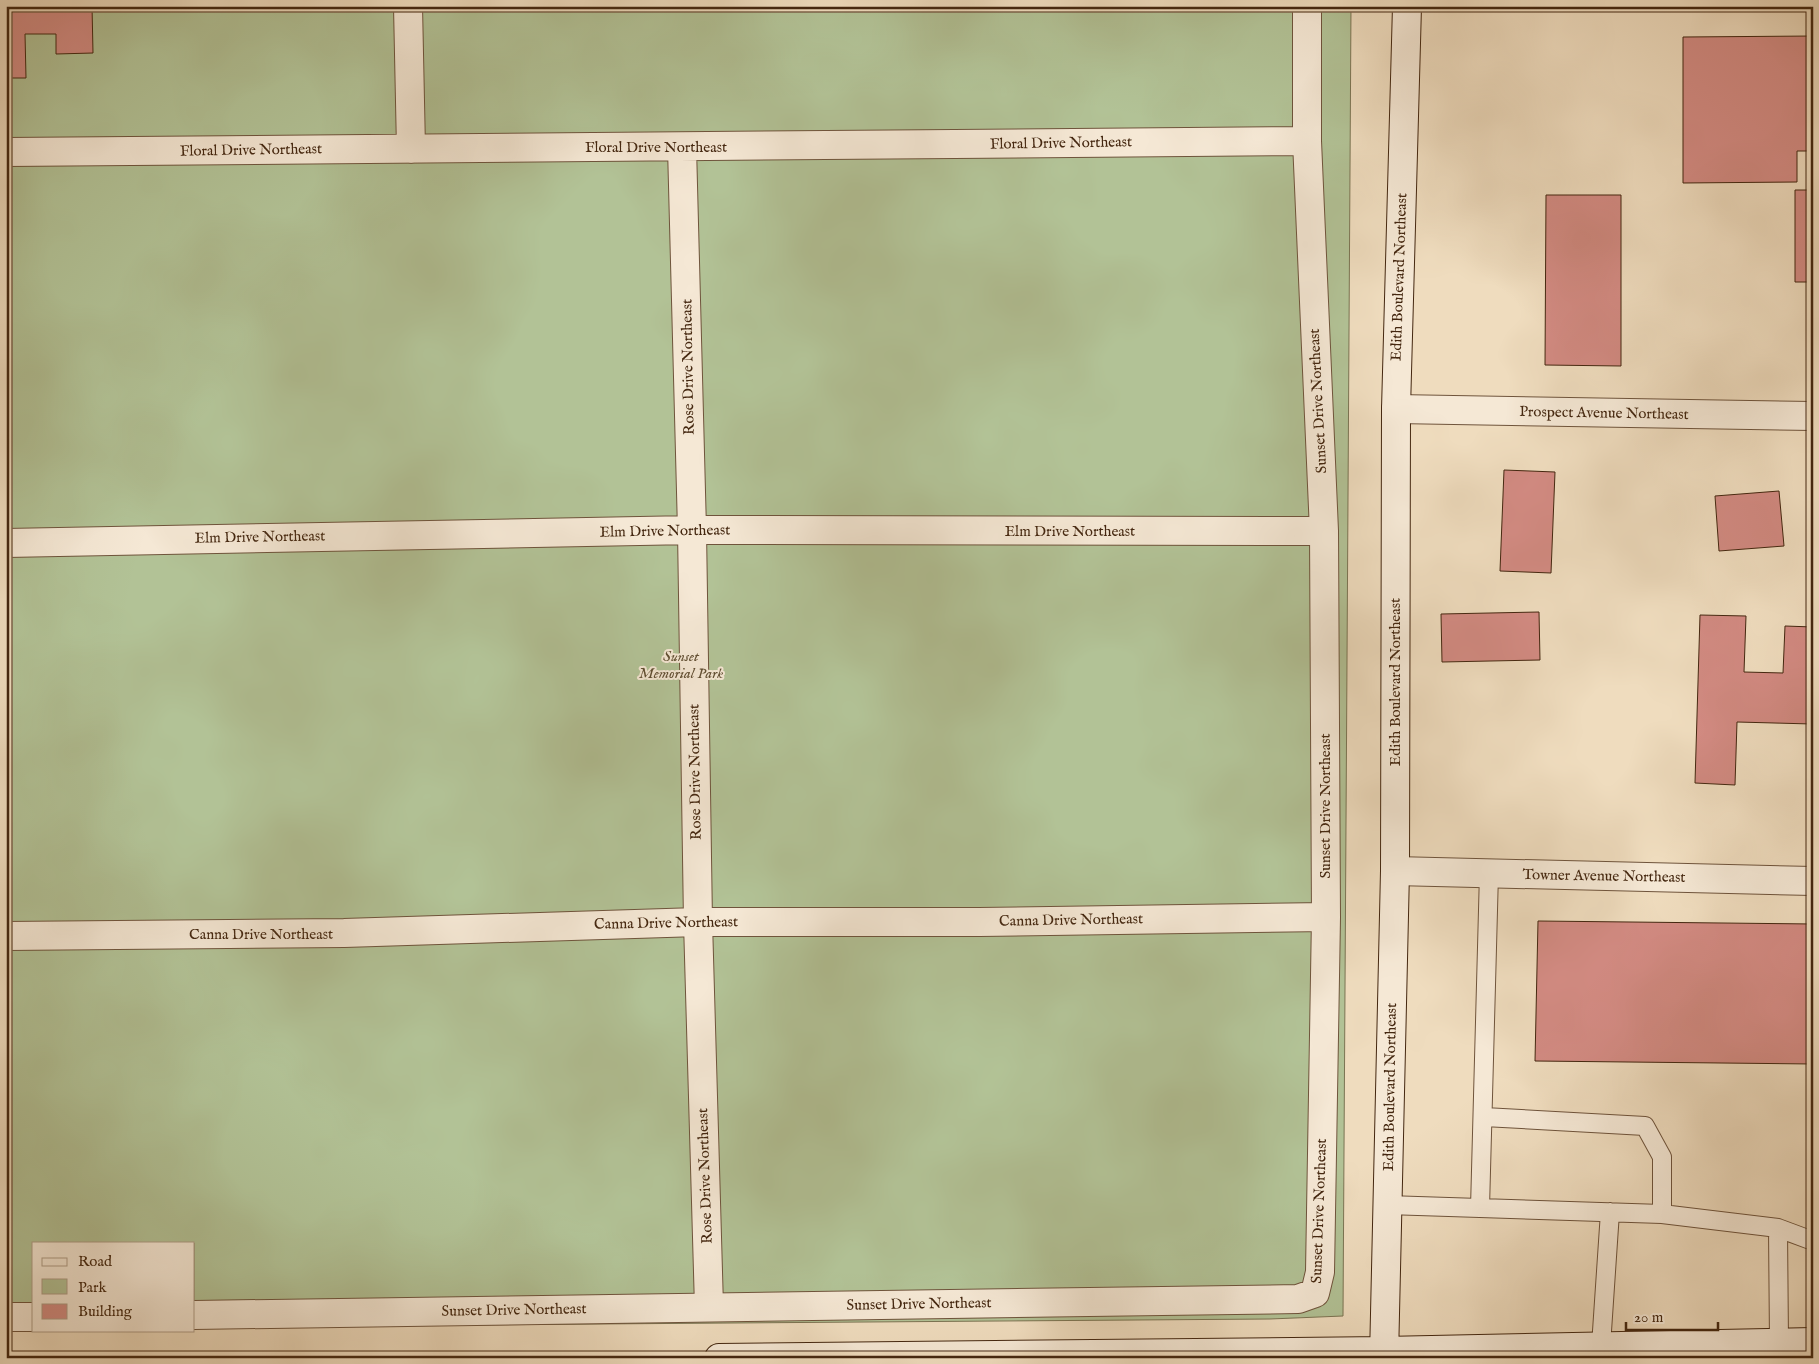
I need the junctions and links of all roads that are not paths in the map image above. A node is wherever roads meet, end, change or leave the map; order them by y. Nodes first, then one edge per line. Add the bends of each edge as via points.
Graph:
1 (408, 6) edge
2 (1307, 6) edge
3 (1407, 6) edge
4 (1307, 141) junction
5 (682, 146) junction
6 (412, 149) junction
7 (6, 152) edge
8 (1396, 409) junction
9 (1813, 416) edge
10 (692, 530) junction
11 (1324, 532) junction
12 (6, 542) edge
13 (1395, 871) junction
14 (1489, 873) junction
15 (1813, 881) edge
16 (1326, 917) junction
17 (698, 922) junction
18 (6, 936) edge
19 (1484, 1117) junction
20 (1387, 1205) junction
21 (1480, 1208) junction
22 (1610, 1212) junction
23 (1662, 1214) junction
24 (1778, 1228) junction
25 (1813, 1241) edge
26 (709, 1307) junction
27 (195, 1315) edge
28 (6, 1317) edge
29 (32, 1317) edge
30 (1779, 1342) junction
31 (1813, 1342) edge
32 (1601, 1346) junction
33 (1384, 1354) edge
34 (720, 1358) edge

1 - 6 street
2 - 4 street, Sunset Drive Northeast
3 - 8 street, Edith Boulevard Northeast
4 - 5 street, Floral Drive Northeast
4 - 11 street, Sunset Drive Northeast
5 - 6 street, Floral Drive Northeast
5 - 10 street, Rose Drive Northeast
6 - 7 street, Floral Drive Northeast
8 - 9 street, Prospect Avenue Northeast
8 - 13 street, Edith Boulevard Northeast
10 - 11 street, Elm Drive Northeast
10 - 12 street, Elm Drive Northeast
10 - 17 street, Rose Drive Northeast
11 - 16 street, Sunset Drive Northeast
13 - 14 street, Towner Avenue Northeast
13 - 20 street, Edith Boulevard Northeast
14 - 15 street, Towner Avenue Northeast
14 - 19 lane
16 - 17 street, Canna Drive Northeast
16 - 26 street, Sunset Drive Northeast via 1320,1272 1315,1293 1298,1299
17 - 18 street, Canna Drive Northeast via 344,933
17 - 26 street, Rose Drive Northeast
19 - 21 lane
19 - 23 lane via 1644,1126 1662,1157
20 - 21 lane
20 - 33 street, Edith Boulevard Northeast
21 - 22 lane
22 - 23 lane
22 - 32 lane
23 - 24 lane
24 - 25 lane
24 - 30 lane
26 - 27 street, Sunset Drive Northeast
28 - 29 street
30 - 31 street
30 - 32 street
32 - 33 street
33 - 34 street

